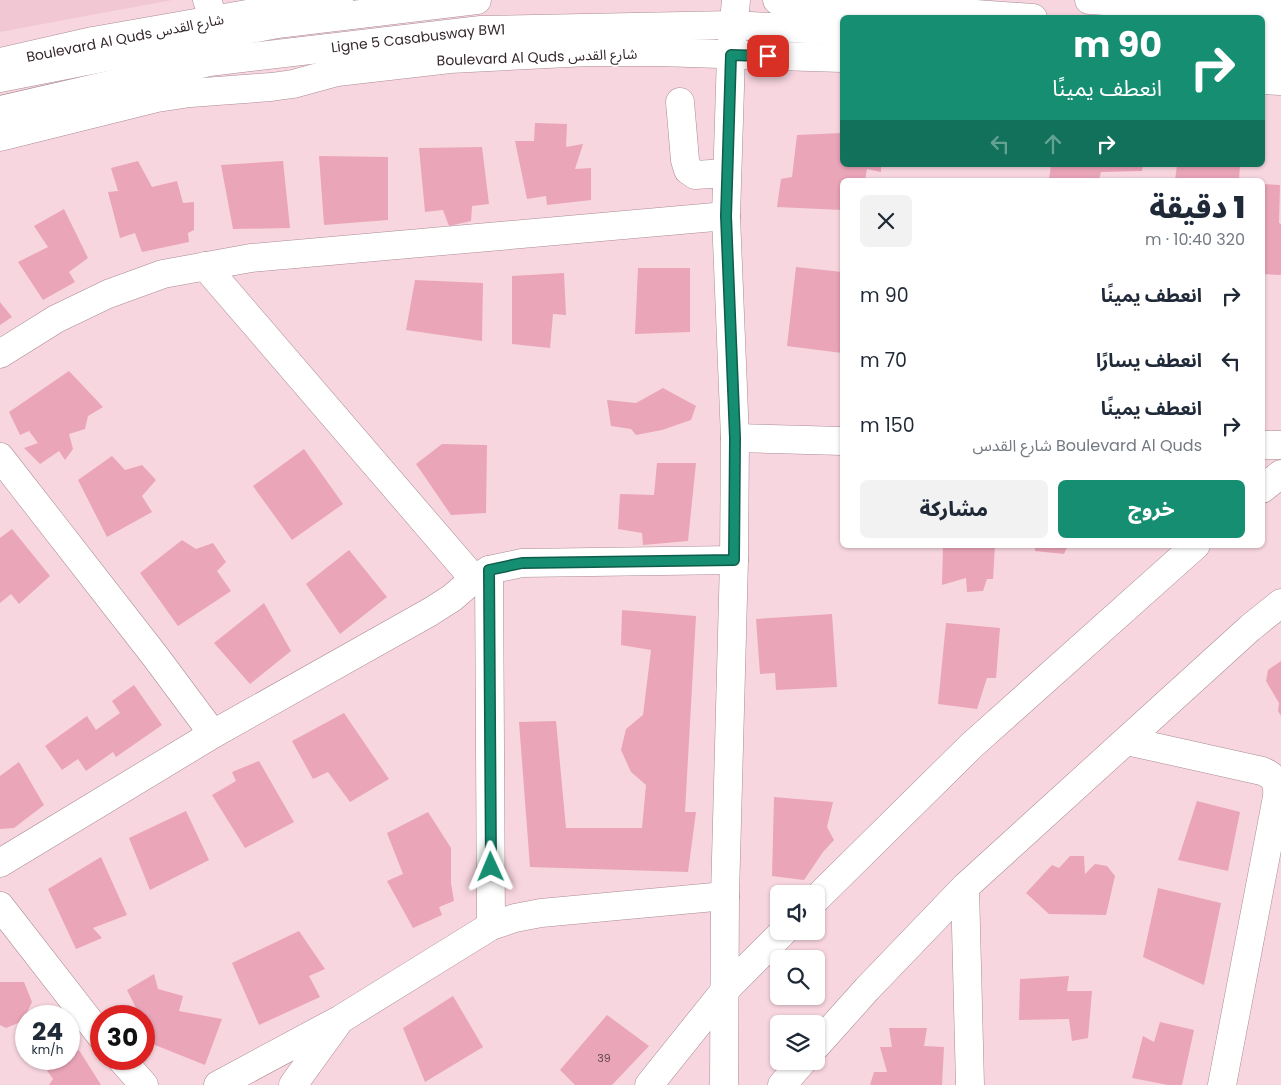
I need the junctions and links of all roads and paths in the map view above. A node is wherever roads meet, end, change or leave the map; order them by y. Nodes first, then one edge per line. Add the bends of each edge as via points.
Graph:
1 (339, 0) edge
2 (477, 0) edge
3 (777, 0) edge
4 (1090, 0) edge
5 (1122, 1) edge
6 (303, 2) edge
7 (211, 10) edge
8 (1281, 12) edge
9 (734, 13) edge
10 (990, 15) edge
11 (840, 31) edge
12 (1265, 33) edge
13 (1281, 34) edge
14 (731, 55) junction
15 (1265, 56) edge
16 (1281, 57) edge
17 (840, 58) edge
18 (0, 62) edge
19 (0, 78) edge
20 (1265, 80) edge
21 (1281, 81) edge
22 (680, 102) dead end
23 (0, 110) edge
24 (0, 137) edge
25 (727, 173) junction
26 (726, 216) junction
27 (205, 266) junction
28 (0, 354) edge
29 (735, 438) junction
30 (840, 441) edge
31 (1265, 445) edge
32 (1281, 445) edge
33 (0, 457) edge
34 (1281, 474) edge
35 (1265, 487) edge
36 (1193, 548) edge
37 (734, 560) junction
38 (481, 574) junction
39 (1281, 603) edge
40 (213, 734) junction
41 (1127, 741) junction
42 (0, 863) edge
43 (965, 887) junction
44 (825, 890) edge
45 (725, 896) junction
46 (0, 906) edge
47 (492, 926) junction
48 (775, 940) edge
49 (726, 989) junction
50 (341, 1019) junction
51 (90, 1022) edge
52 (825, 1036) edge
53 (131, 1070) edge
54 (795, 1070) edge
55 (144, 1085) edge
56 (218, 1085) edge
57 (293, 1085) edge
58 (649, 1085) edge
59 (724, 1085) edge
60 (782, 1085) edge
61 (970, 1085) edge
62 (1222, 1085) edge

1 - 6 street, Boulevard Al Quds شارع القدس
2 - 19 street via 277,24
3 - 10 street
4 - 5 street
5 - 8 street
6 - 7 street, Boulevard Al Quds شارع القدس
7 - 18 street, Boulevard Al Quds شارع القدس
9 - 11 street, Ligne 5 Casabusway BW1
9 - 14 street
9 - 23 street, Ligne 5 Casabusway BW1 via 481,30 209,62
12 - 13 street
14 - 17 street, Boulevard Al Quds شارع القدس
14 - 24 street, Boulevard Al Quds شارع القدس via 588,52 450,59 337,72 271,87 157,98
14 - 25 street
15 - 16 street
20 - 21 street
22 - 25 street via 688,170 694,175
25 - 26 street
26 - 27 street via 251,258
26 - 29 street
27 - 28 street via 163,274 108,294 56,319
27 - 38 street
29 - 30 street
29 - 37 street
31 - 32 street
33 - 40 street
34 - 35 street
36 - 44 street via 971,746
37 - 38 street via 522,563
37 - 45 street
38 - 40 street via 430,612
38 - 47 street
39 - 41 street
40 - 42 street
41 - 43 street
41 - 62 street via 1262,771 1275,779 1278,787
43 - 52 street
43 - 61 street
45 - 47 street via 541,913
45 - 49 street
46 - 51 street
47 - 50 street
48 - 49 street
49 - 58 street
49 - 59 street
50 - 56 street
50 - 57 street
53 - 55 street
54 - 60 street

